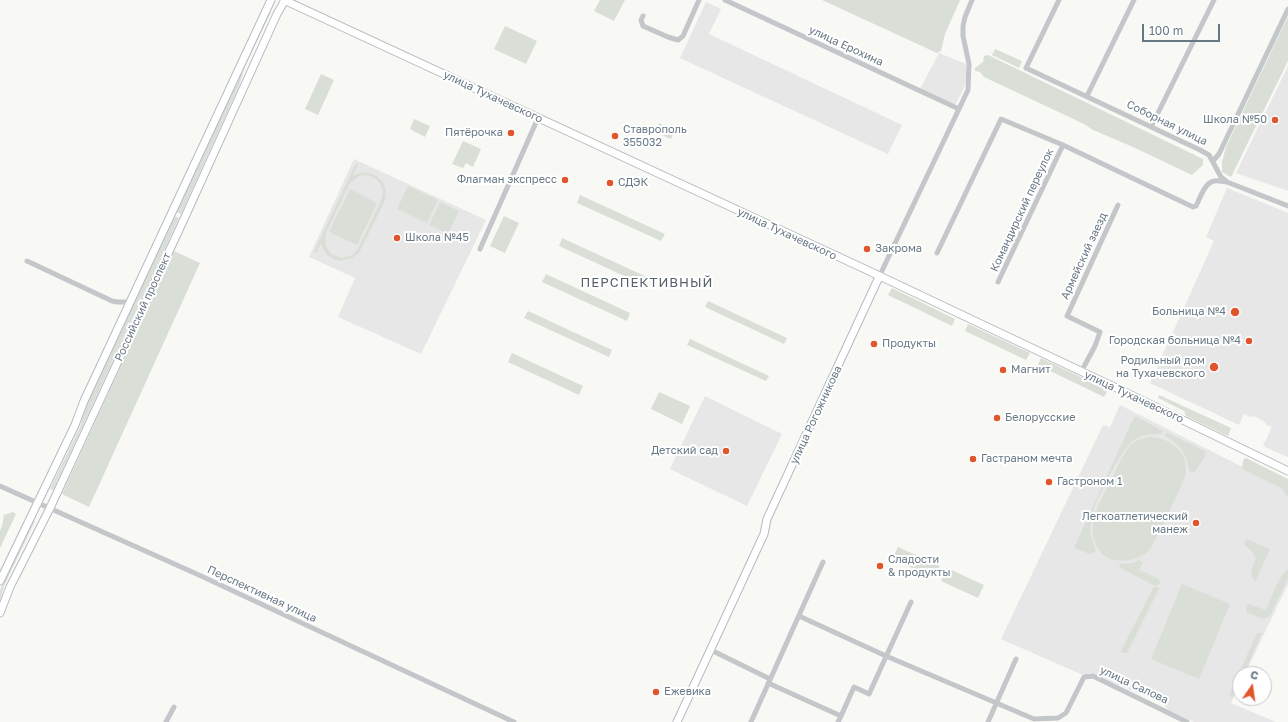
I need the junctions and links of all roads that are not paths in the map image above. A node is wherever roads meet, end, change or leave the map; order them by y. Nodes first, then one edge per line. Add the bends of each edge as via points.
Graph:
1 (271, 0) edge
2 (285, 0) edge
3 (699, 0) edge
4 (724, 0) edge
5 (972, 0) edge
6 (1059, 0) edge
7 (1134, 0) edge
8 (1214, 0) edge
9 (1288, 10) edge
10 (643, 16) dead end
11 (1087, 96) junction
12 (959, 109) junction
13 (538, 118) junction
14 (1151, 127) junction
15 (1063, 146) junction
16 (1213, 161) junction
17 (1227, 182) junction
18 (1118, 204) dead end
19 (1288, 206) edge
20 (480, 249) dead end
21 (937, 253) dead end
22 (27, 262) dead end
23 (879, 277) junction
24 (998, 282) dead end
25 (130, 302) junction
26 (1081, 372) junction
27 (1288, 471) edge
28 (0, 486) edge
29 (37, 503) junction
30 (50, 508) junction
31 (823, 562) dead end
32 (0, 581) edge
33 (911, 602) dead end
34 (0, 613) edge
35 (799, 616) junction
36 (711, 650) junction
37 (886, 656) junction
38 (1016, 659) dead end
39 (769, 681) junction
40 (996, 703) junction
41 (174, 707) dead end
42 (840, 716) junction
43 (166, 722) edge
44 (514, 722) edge
45 (677, 722) edge
46 (751, 722) edge
47 (838, 722) edge
48 (988, 722) edge
49 (1187, 722) edge

1 - 25 main road, Российский проспект
2 - 13 main road, улица Тухачевского
2 - 30 main road, Российский проспект
3 - 10 street via 683,36 678,40 643,26
4 - 12 street, улица Ерохина
5 - 12 street, улица Рогожникова via 962,26 969,64 968,90
6 - 11 street, Соборная улица via 1026,68
7 - 11 street
8 - 14 street
9 - 16 street via 1220,154
11 - 14 street, Соборная улица
12 - 23 street, улица Рогожникова
13 - 20 street
13 - 23 main road, улица Тухачевского
14 - 16 street, Соборная улица via 1200,150
15 - 17 street, Командирский переулок via 1193,207 1211,182
15 - 21 street, Командирский переулок via 1001,119
15 - 24 street, Командирский переулок
16 - 17 street, Соборная улица via 1221,177
17 - 19 street
18 - 26 street, Армейский заезд via 1067,316 1100,332
22 - 25 street via 117,302
23 - 26 main road, улица Тухачевского
23 - 36 main road, улица Рогожникова via 767,519 764,534
25 - 29 main road, Российский проспект
26 - 27 main road, улица Тухачевского
28 - 29 street, Перспективная улица
29 - 30 street, Перспективная улица
29 - 32 main road, Российский проспект
30 - 34 main road, Российский проспект via 10,587
30 - 44 street, Перспективная улица
31 - 35 street
33 - 37 street
35 - 37 street
35 - 39 street
36 - 39 street
36 - 45 main road, улица Рогожникова
37 - 40 street
37 - 42 street via 869,694 854,687
38 - 40 street
39 - 42 street
39 - 46 street
40 - 48 street
40 - 49 street, улица Салова via 1034,719 1058,718 1066,713 1084,677 1093,676
41 - 43 street
42 - 47 street

